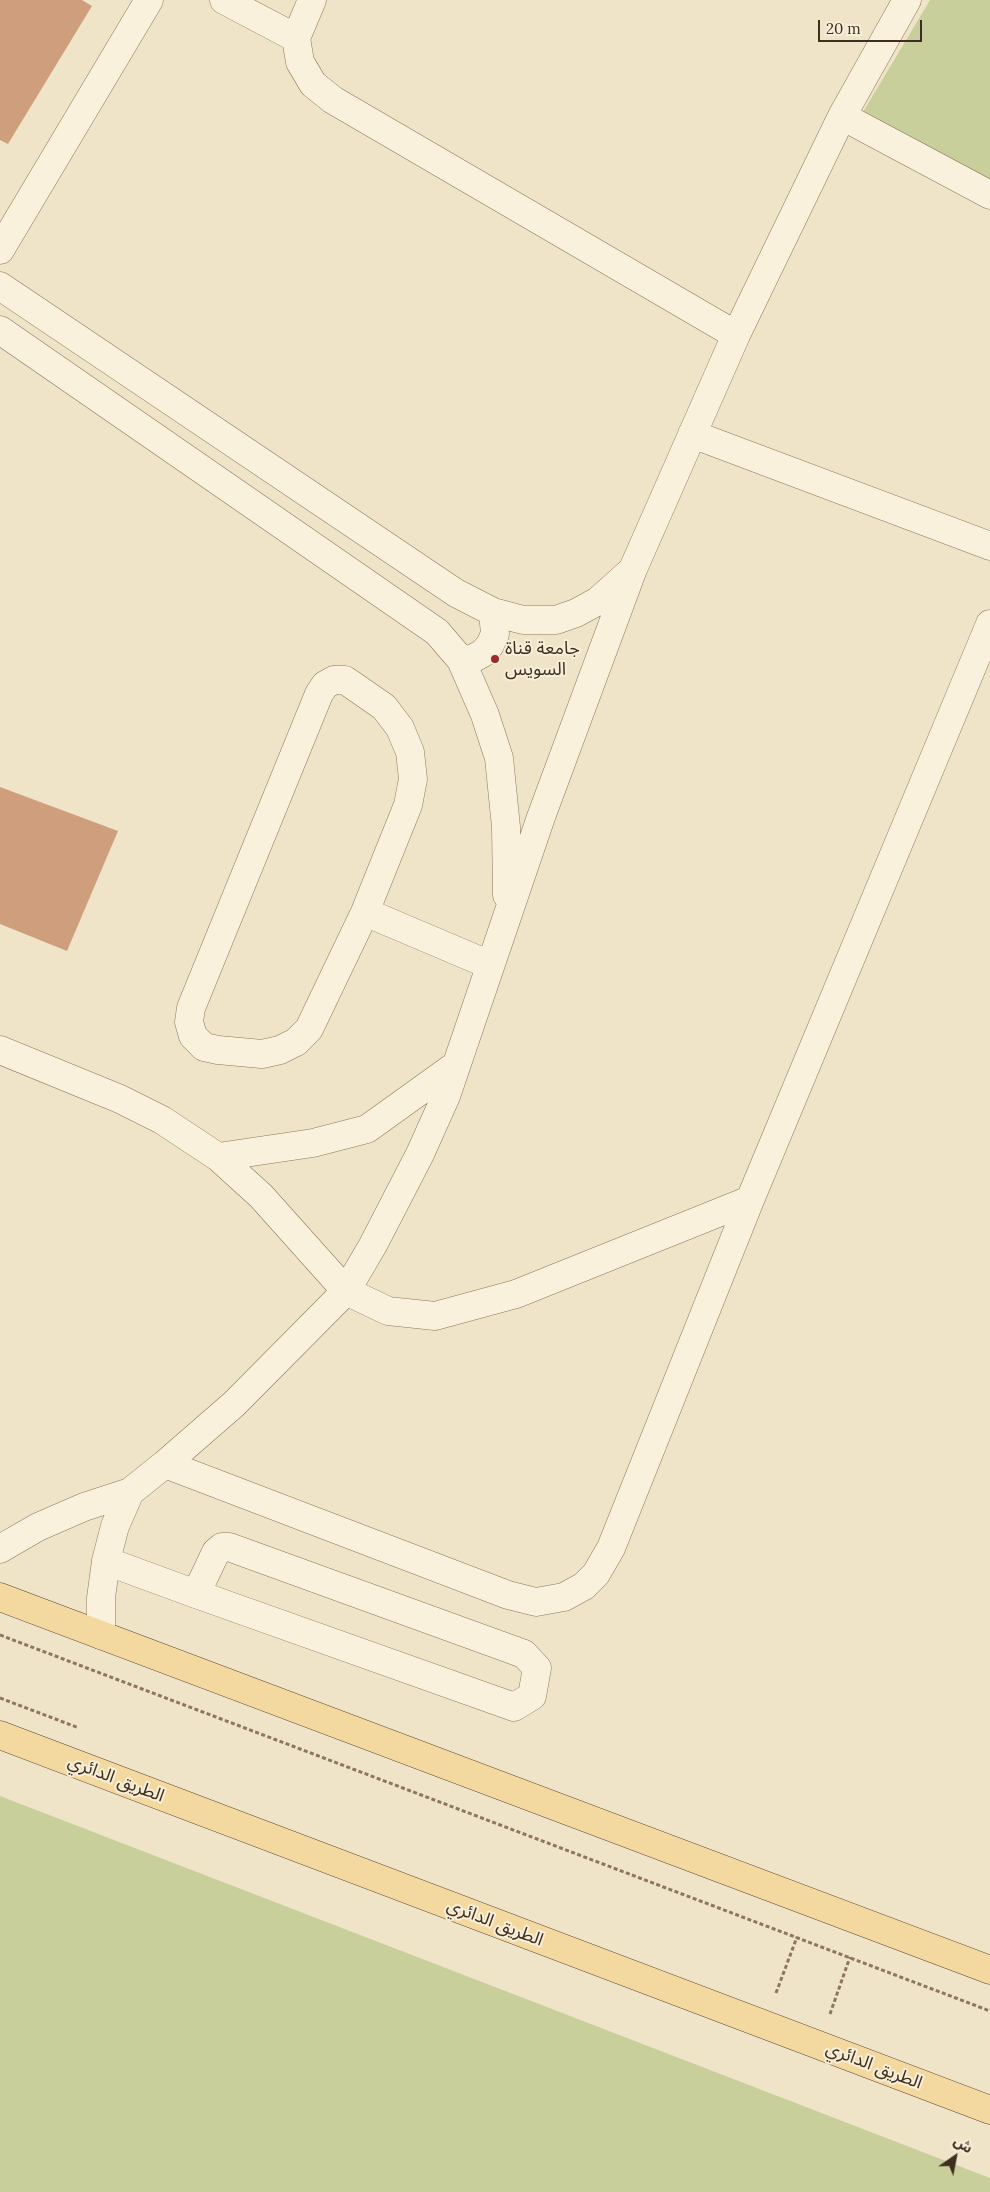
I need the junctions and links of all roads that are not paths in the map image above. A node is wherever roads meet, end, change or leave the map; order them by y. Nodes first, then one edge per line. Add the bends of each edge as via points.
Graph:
1 (149, 0) edge
2 (224, 0) edge
3 (312, 0) edge
4 (907, 0) edge
5 (296, 38) junction
6 (842, 116) junction
7 (990, 194) edge
8 (0, 250) edge
9 (0, 286) edge
10 (0, 330) edge
11 (736, 335) junction
12 (692, 434) junction
13 (990, 546) edge
14 (632, 569) junction
15 (493, 612) junction
16 (990, 624) edge
17 (461, 660) junction
18 (365, 912) junction
19 (507, 916) junction
20 (490, 965) junction
21 (0, 1050) edge
22 (456, 1065) junction
23 (218, 1156) junction
24 (750, 1200) junction
25 (346, 1291) junction
26 (165, 1464) junction
27 (130, 1492) junction
28 (0, 1549) edge
29 (106, 1561) junction
30 (196, 1594) junction
31 (0, 1597) edge
32 (101, 1635) junction
33 (0, 1735) edge
34 (990, 1970) edge
35 (990, 2110) edge

1 - 8 lane
2 - 5 lane
3 - 5 lane
4 - 6 lane
5 - 11 lane via 300,62 313,84 333,100
6 - 7 lane
6 - 11 lane
9 - 15 lane via 456,593
10 - 17 lane via 437,632
11 - 12 lane
12 - 13 lane
12 - 14 lane
14 - 15 lane via 598,601 556,620 523,620
14 - 19 lane
15 - 17 lane via 495,634 490,645 483,653
16 - 24 lane
17 - 19 lane via 499,758 506,827
18 - 18 lane via 408,805 413,779 410,752 400,728 384,707 344,680 334,680 319,694 191,1008 189,1022 193,1036 204,1046 218,1050 262,1054 296,1042 309,1029
18 - 20 lane
19 - 20 lane
20 - 22 lane
21 - 23 lane via 120,1099 162,1120
22 - 23 lane via 367,1129 313,1143
22 - 25 lane via 420,1154 374,1245
23 - 25 lane via 267,1202
24 - 25 lane via 516,1294 434,1316 388,1311
24 - 26 lane via 611,1548 596,1574 584,1586 564,1597 536,1602 508,1595
25 - 26 lane via 234,1404
26 - 27 lane
27 - 28 lane via 38,1527
27 - 29 lane via 115,1526
29 - 30 lane
29 - 32 lane
30 - 30 lane via 514,1708 532,1696 537,1668 524,1654 229,1546 216,1552
31 - 32 main road
32 - 34 main road
33 - 35 main road, الطريق الدائري

